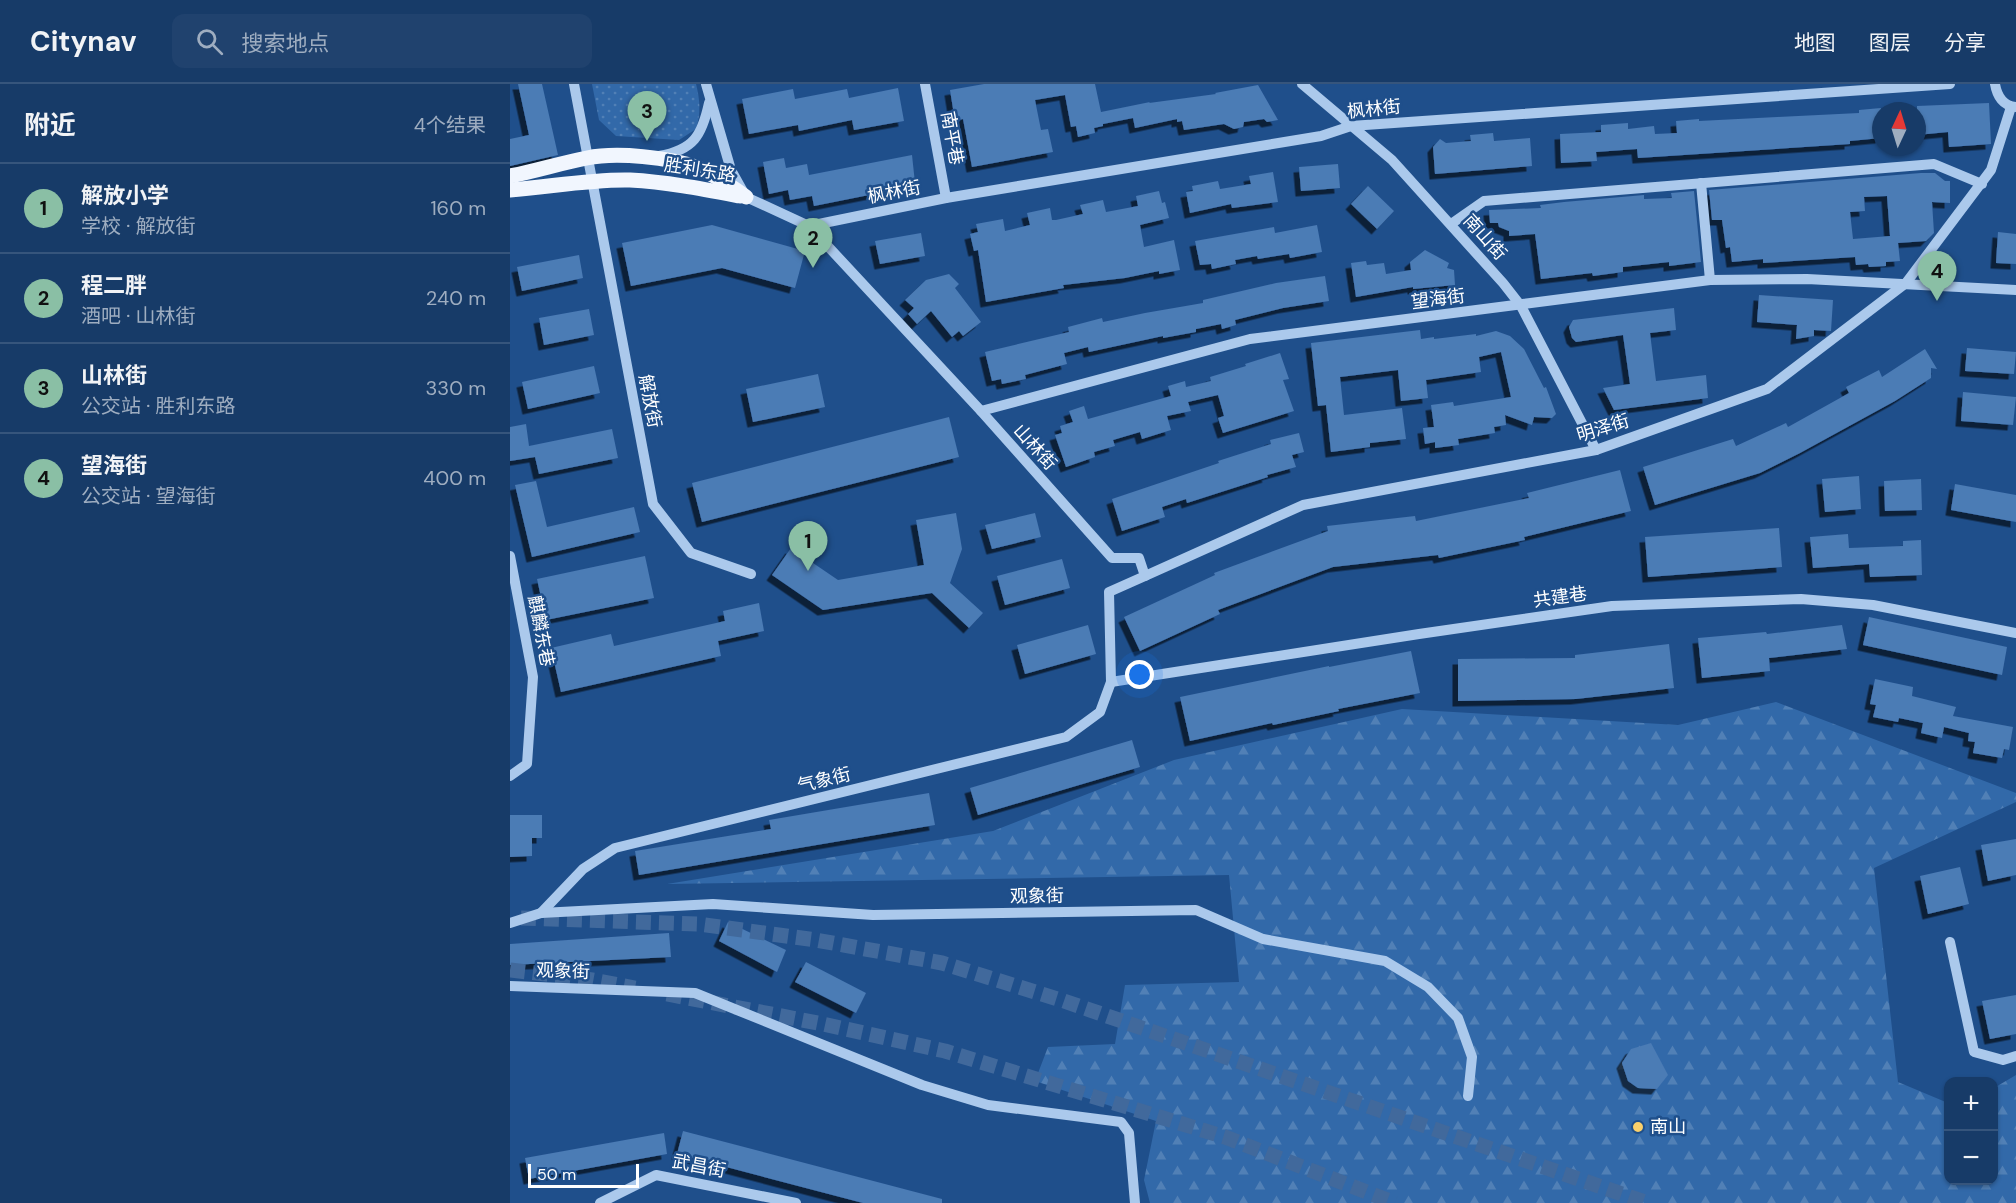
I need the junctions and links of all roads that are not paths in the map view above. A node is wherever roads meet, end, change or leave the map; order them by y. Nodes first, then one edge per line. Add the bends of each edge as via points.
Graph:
1 (574, 84) edge
2 (706, 84) edge
3 (925, 84) edge
4 (1302, 84) edge
5 (1950, 84) edge
6 (1995, 84) edge
7 (709, 99) junction
8 (2014, 107) edge
9 (1351, 126) junction
10 (589, 157) junction
11 (651, 157) junction
12 (510, 176) edge
13 (592, 181) junction
14 (1701, 183) junction
15 (1982, 184) junction
16 (510, 190) edge
17 (746, 197) junction
18 (946, 198) junction
19 (1451, 225) junction
20 (809, 226) junction
21 (1710, 280) junction
22 (1906, 283) junction
23 (2016, 290) edge
24 (1521, 306) junction
25 (981, 411) junction
26 (1596, 450) junction
27 (510, 556) edge
28 (751, 574) dead end
29 (1145, 576) junction
30 (2016, 633) edge
31 (1111, 682) junction
32 (510, 776) edge
33 (541, 913) junction
34 (510, 923) edge
35 (1950, 942) dead end
36 (510, 986) edge
37 (2016, 1056) edge
38 (1468, 1096) dead end
39 (600, 1203) edge
40 (796, 1203) edge
41 (1135, 1203) edge

1 - 10 street
2 - 7 street
3 - 18 street, 南平巷
4 - 9 street, 南山街
5 - 9 street, 枫林街
6 - 8 street via 2002,101
7 - 11 street via 696,140 669,154
7 - 17 street via 731,170
8 - 15 street, 明泽街
9 - 18 street, 枫林街 via 1321,136
9 - 19 street, 南山街 via 1392,160
10 - 11 main road, 胜利东路
10 - 12 main road, 胜利东路
10 - 13 street, 解放街
11 - 17 main road, 胜利东路 via 697,168
13 - 16 main road, 胜利东路
13 - 17 main road, 胜利东路 via 681,185
13 - 28 street, 解放街 via 653,504 691,553
14 - 15 street via 1934,164
14 - 19 street via 1484,201
14 - 21 street
15 - 22 street, 明泽街
17 - 20 street, 山林街
18 - 20 street, 枫林街
19 - 24 street, 南山街
20 - 25 street, 山林街
21 - 22 street, 望海街
21 - 24 street, 望海街
22 - 23 street, 望海街
22 - 26 street, 明泽街 via 1767,389
24 - 25 street, 望海街 via 1250,339
24 - 26 street, 南山街
25 - 29 street, 山林街 via 1112,558 1139,558
26 - 29 street, 明泽街 via 1303,505
27 - 32 street, 麒麟东巷 via 533,677 527,764
29 - 31 street via 1109,592
30 - 31 street, 共建巷 via 1873,604 1801,599 1612,606
31 - 33 street, 气象街 via 1100,712 1066,737 615,849 583,869
33 - 34 street, 观象街
33 - 38 street, 观象街 via 713,904 873,915 1196,909 1263,939 1385,961 1428,987 1458,1018 1472,1058
35 - 37 street via 1974,1052 2003,1060
36 - 41 street, 观象街 via 695,993 922,1085 988,1105 1121,1122 1129,1133
39 - 40 street, 武昌街 via 656,1175

